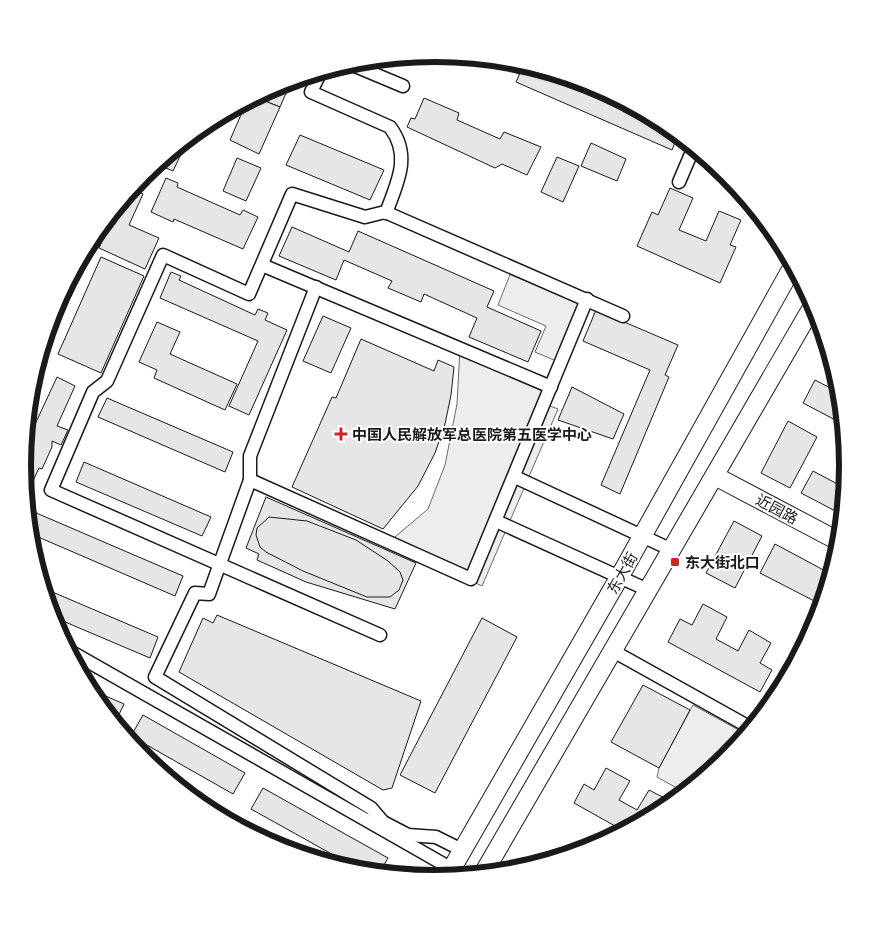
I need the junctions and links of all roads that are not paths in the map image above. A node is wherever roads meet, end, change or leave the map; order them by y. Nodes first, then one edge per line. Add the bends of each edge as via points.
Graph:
1 (363, 69) edge
2 (317, 80) edge
3 (404, 86) dead end
4 (691, 154) edge
5 (679, 182) dead end
6 (386, 213) junction
7 (262, 265) junction
8 (790, 273) edge
9 (316, 288) junction
10 (587, 299) junction
11 (809, 313) edge
12 (623, 316) dead end
13 (551, 387) junction
14 (715, 476) junction
15 (515, 477) junction
16 (250, 480) junction
17 (496, 521) junction
18 (643, 536) junction
19 (832, 538) edge
20 (672, 550) junction
21 (220, 563) junction
22 (620, 576) junction
23 (648, 590) junction
24 (380, 634) dead end
25 (613, 651) junction
26 (79, 656) edge
27 (745, 725) edge
28 (462, 850) junction
29 (488, 866) edge
30 (451, 869) edge
31 (443, 870) edge

1 - 3 street
2 - 6 street via 311,92 390,127 398,138 403,165
4 - 5 street
6 - 7 street via 365,217 292,194
6 - 10 street
7 - 9 street
7 - 21 street via 250,294 163,255 107,380 93,392 51,490
8 - 18 main road, 东大街
9 - 13 street
9 - 16 street via 250,456
10 - 12 street
10 - 13 street
11 - 14 main road, 东大街
13 - 15 street
14 - 19 main road, 近园路
14 - 20 main road, 东大街
15 - 17 street
15 - 18 street
16 - 17 street via 471,579
16 - 21 street
17 - 22 street
18 - 20 street
18 - 22 main road, 东大街
20 - 23 main road, 东大街
21 - 24 street
21 - 28 street via 209,594 195,592 155,677 372,808 383,822 408,835 436,837
22 - 23 street
22 - 28 main road, 东大街
23 - 25 main road, 东大街
25 - 27 street
25 - 29 main road, 东大街
26 - 31 street
28 - 30 main road, 东大街

